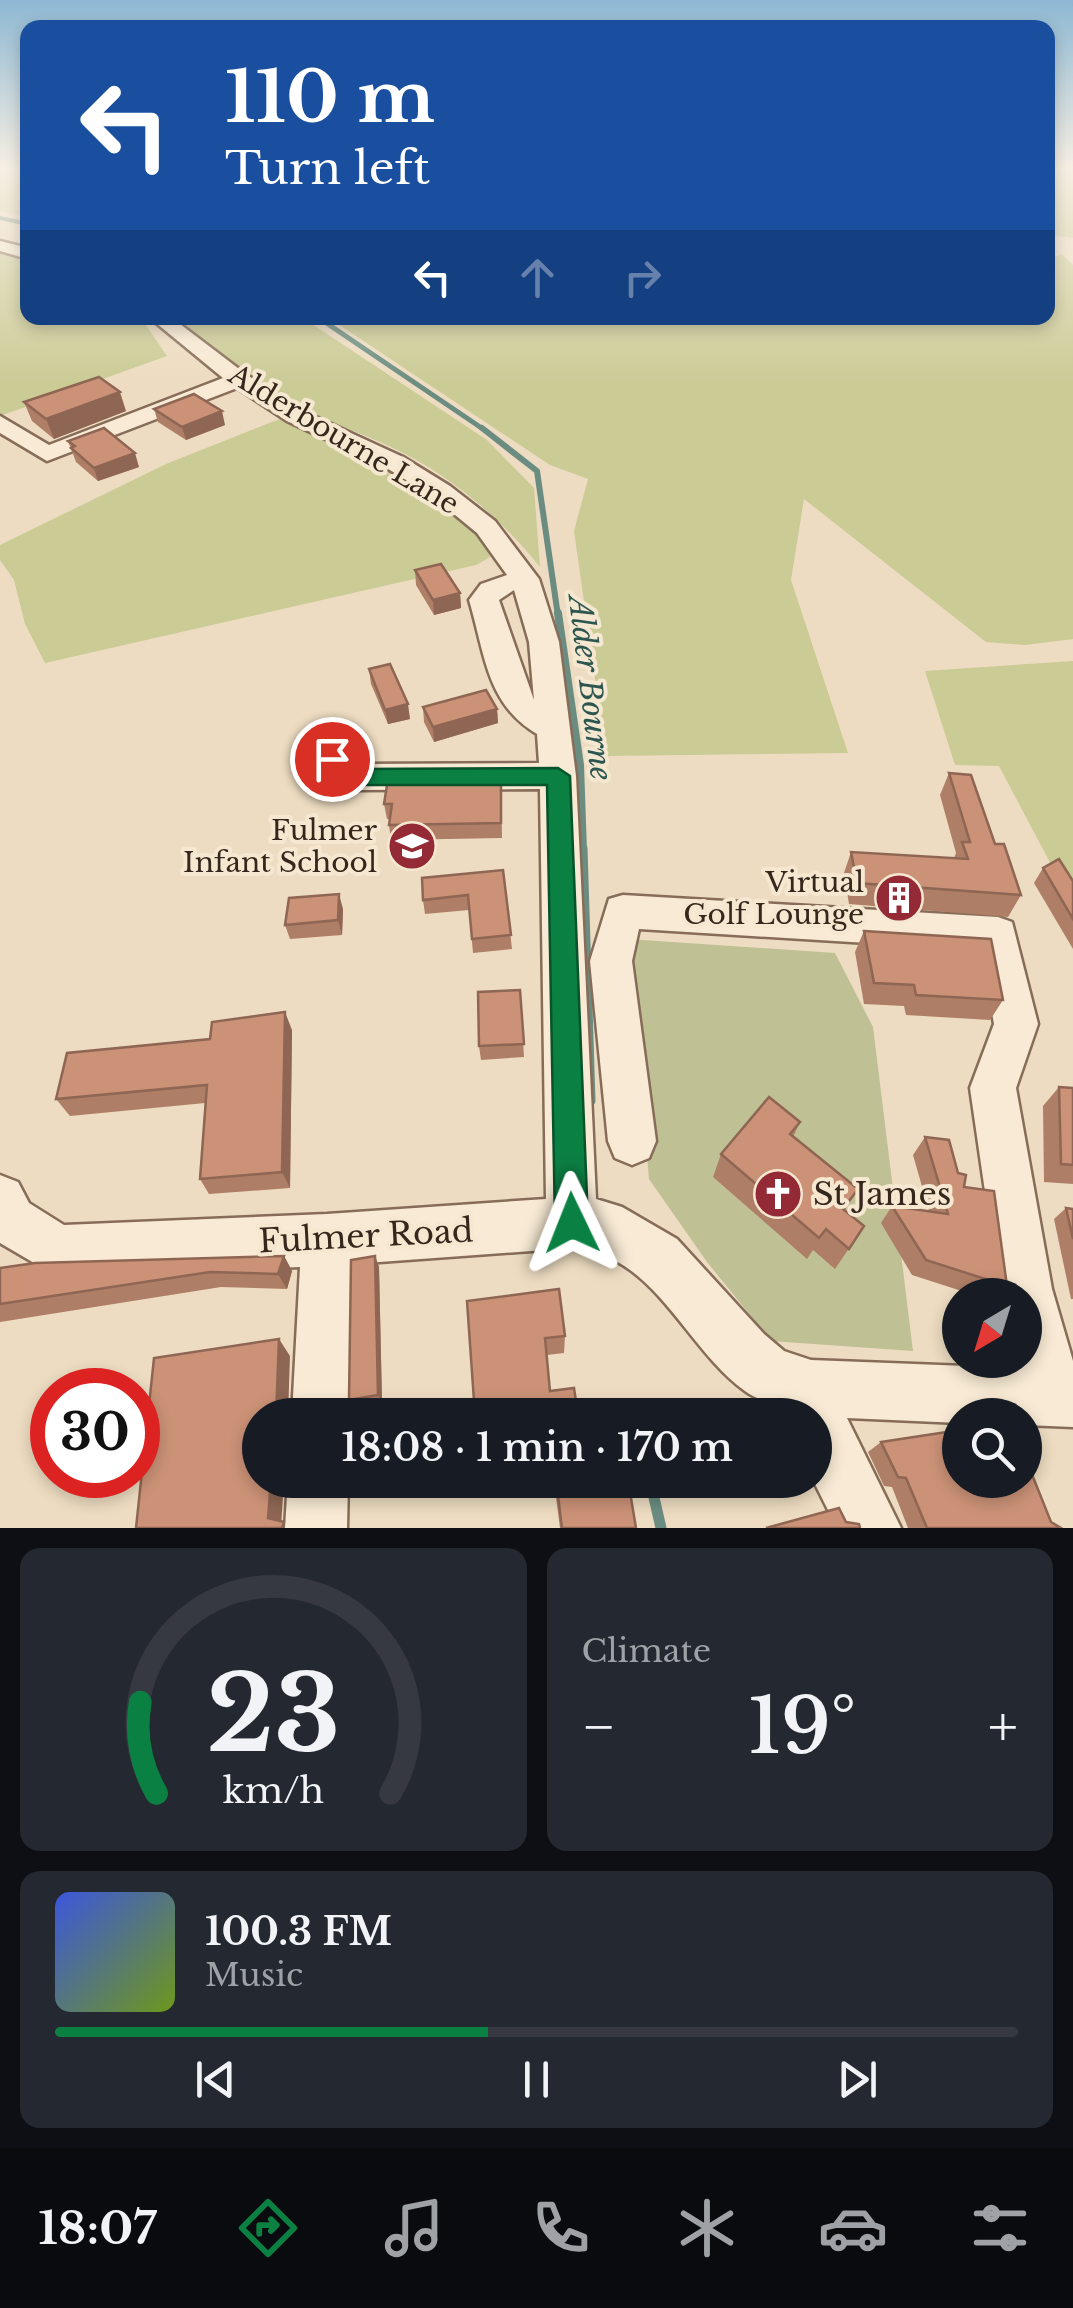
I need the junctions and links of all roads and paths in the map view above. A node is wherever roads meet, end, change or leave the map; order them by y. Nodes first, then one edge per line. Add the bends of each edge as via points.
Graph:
1 (169, 325) edge
2 (239, 380) junction
3 (0, 423) edge
4 (525, 579) junction
5 (553, 728) junction
6 (328, 744) dead end
7 (558, 776) junction
8 (632, 1141) dead end
9 (0, 1200) edge
10 (572, 1223) junction
11 (327, 1240) junction
12 (810, 1388) junction
13 (321, 1398) edge
14 (1065, 1399) edge
15 (317, 1498) edge
16 (316, 1528) edge
17 (870, 1528) edge

1 - 2 street, Alderbourne Lane
2 - 3 street via 46,454
2 - 4 street, Alderbourne Lane via 441,491 486,526
4 - 5 street, Alderbourne Lane via 544,642
4 - 5 street via 488,591 484,600 514,699
5 - 7 street, Alderbourne Lane
6 - 7 street via 336,768 357,777
7 - 10 street, Alderbourne Lane
8 - 14 street via 611,961 622,911 998,934 1016,1024 993,1088 1025,1289
9 - 11 street, Fulmer Road via 10,1221 58,1251
10 - 11 street, Fulmer Road
10 - 12 street, Fulmer Road via 604,1225 659,1257 744,1354 768,1374
11 - 13 street
12 - 14 street, Fulmer Road
12 - 17 street via 826,1442
15 - 16 street

